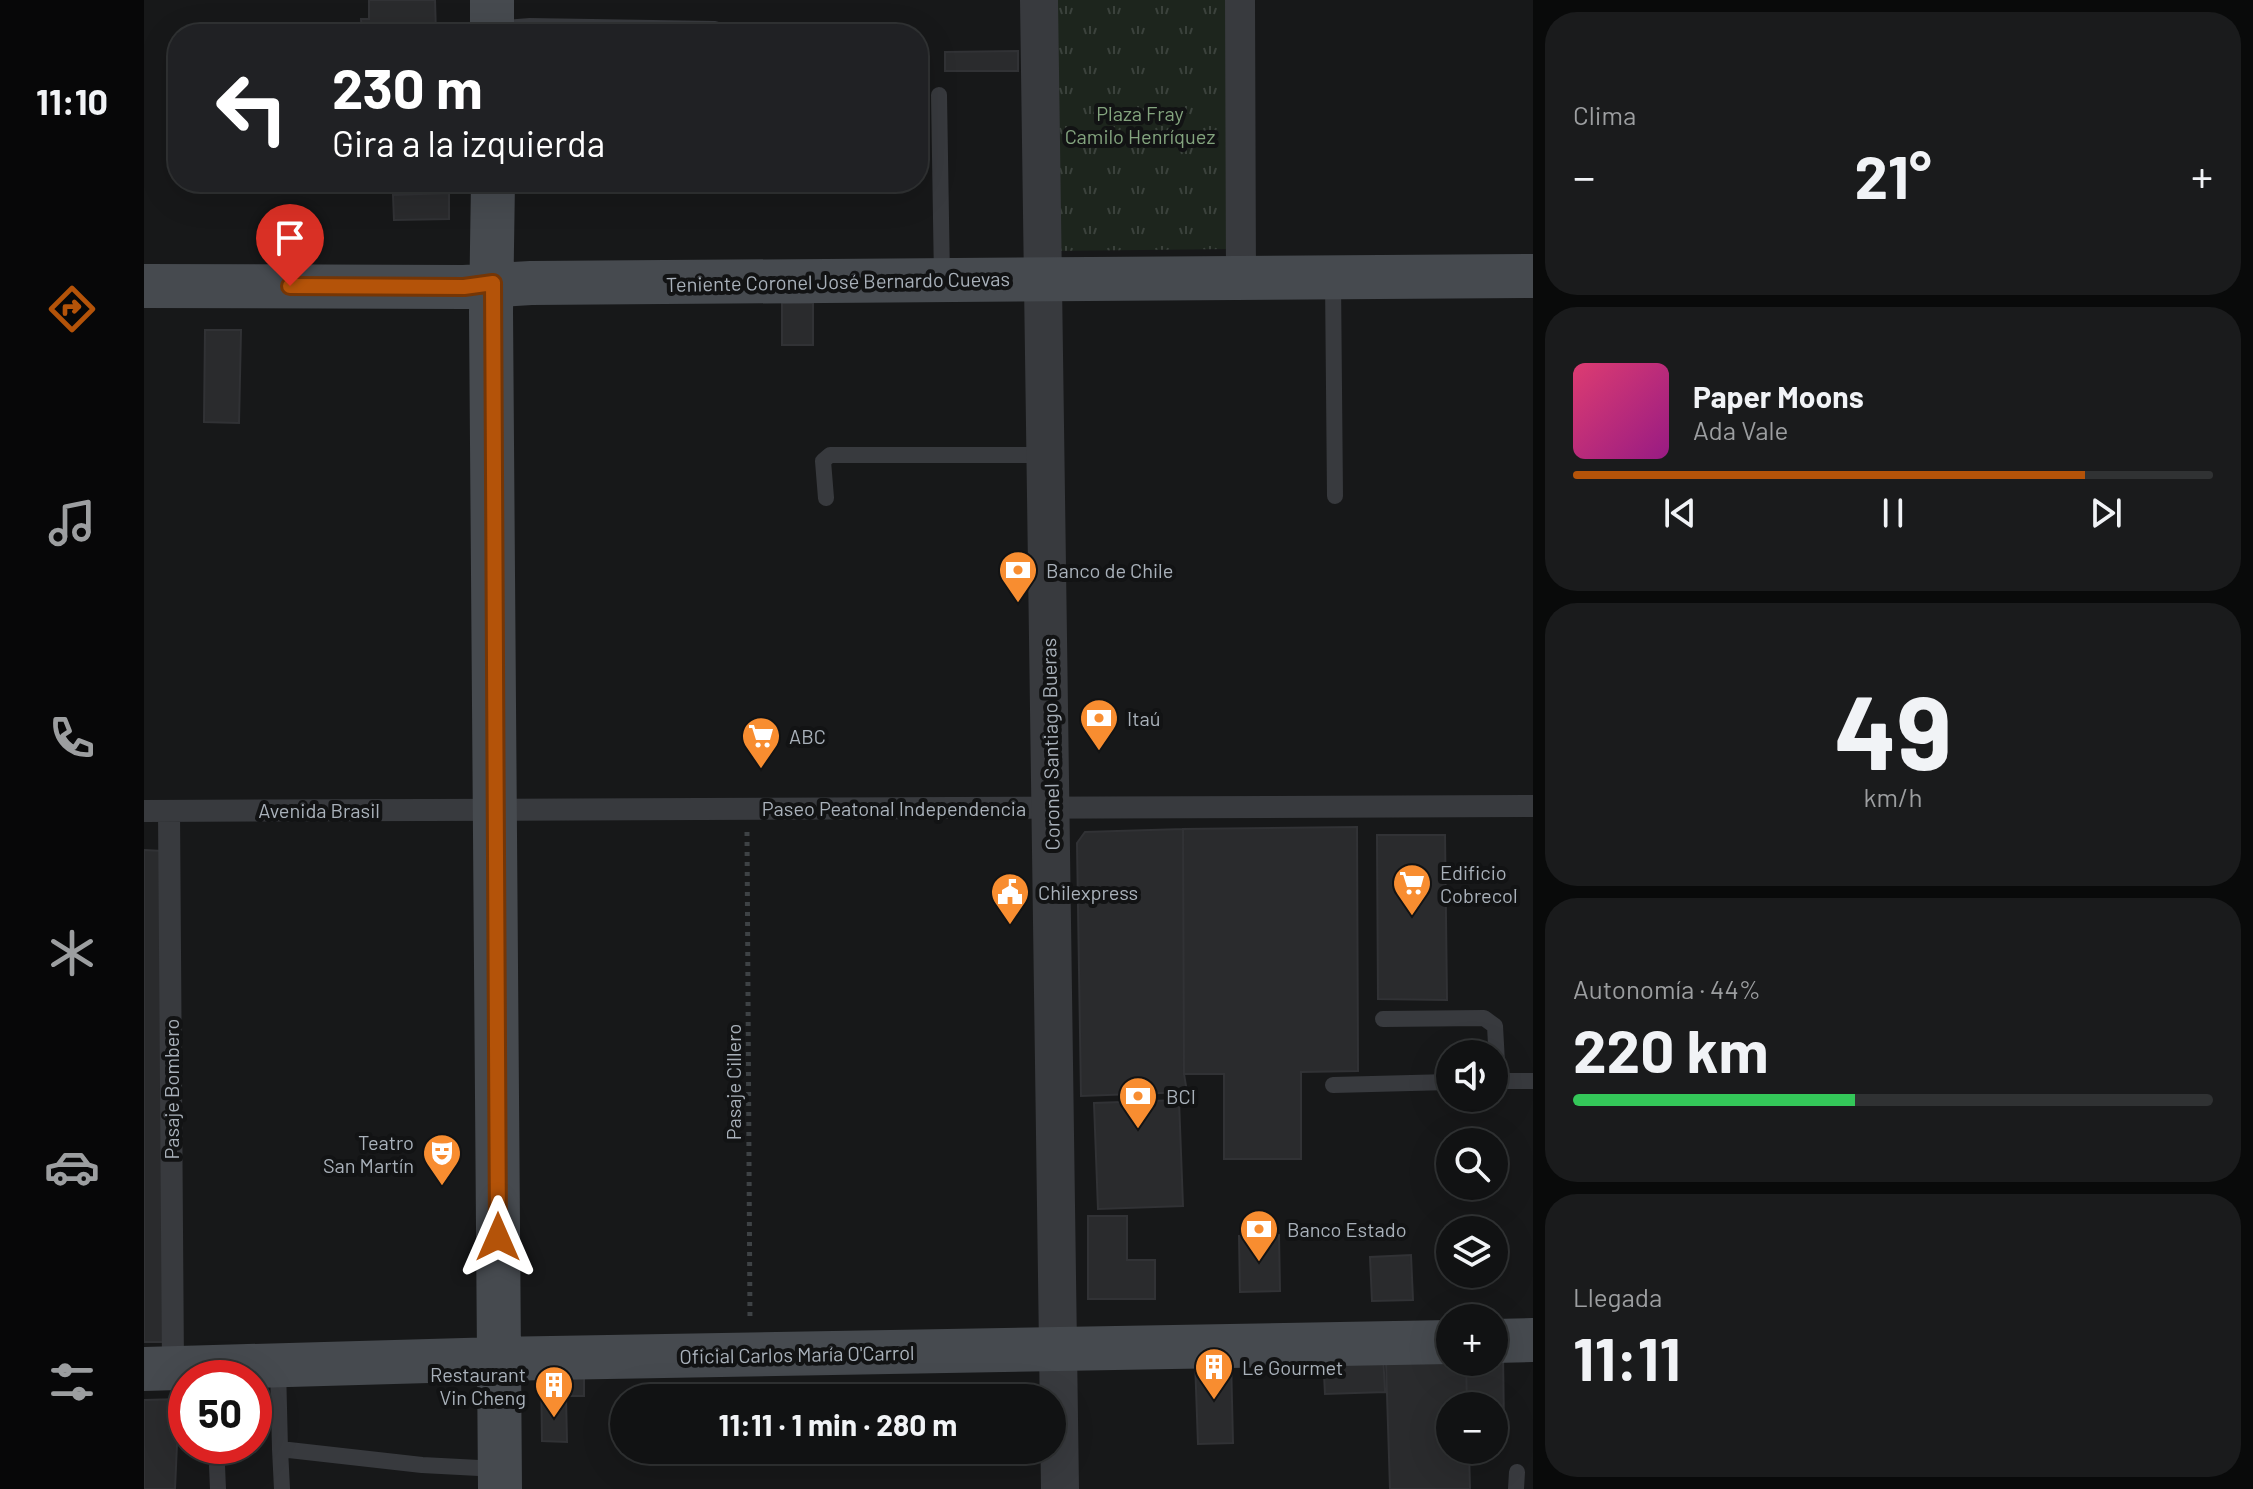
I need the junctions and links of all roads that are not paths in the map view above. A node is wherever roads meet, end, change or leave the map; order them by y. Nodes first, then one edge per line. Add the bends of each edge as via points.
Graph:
1 (1039, 0) edge
2 (1240, 0) edge
3 (492, 21) edge
4 (515, 24) edge
5 (939, 95) dead end
6 (493, 192) edge
7 (1533, 276) edge
8 (1333, 278) junction
9 (1241, 279) junction
10 (1043, 280) junction
11 (942, 281) junction
12 (493, 283) junction
13 (144, 286) edge
14 (1046, 455) junction
15 (1335, 496) dead end
16 (826, 498) dead end
17 (1533, 806) edge
18 (1050, 807) junction
19 (495, 809) junction
20 (144, 811) edge
21 (169, 811) junction
22 (1383, 1019) dead end
23 (1495, 1040) edge
24 (1508, 1081) edge
25 (1533, 1081) edge
26 (1436, 1082) edge
27 (1333, 1085) dead end
28 (1533, 1340) edge
29 (1508, 1341) edge
30 (1436, 1342) edge
31 (1058, 1349) junction
32 (499, 1359) junction
33 (159, 1368) edge
34 (278, 1380) junction
35 (280, 1449) junction
36 (217, 1466) dead end
37 (500, 1479) edge
38 (218, 1489) edge
39 (282, 1489) edge
40 (1060, 1489) edge

1 - 10 street, Coronel Santiago Bueras
2 - 9 street
3 - 4 lane
5 - 11 lane
6 - 12 main road
7 - 8 main road, Teniente Coronel José Bernardo Cuevas
8 - 9 main road, Teniente Coronel José Bernardo Cuevas
8 - 15 lane
9 - 10 main road, Teniente Coronel José Bernardo Cuevas
10 - 11 main road, Teniente Coronel José Bernardo Cuevas
10 - 14 street, Coronel Santiago Bueras
11 - 12 main road, Teniente Coronel José Bernardo Cuevas
12 - 13 main road, Teniente Coronel José Bernardo Cuevas
12 - 19 main road
14 - 16 lane via 830,455 823,461
14 - 18 street, Coronel Santiago Bueras
17 - 18 street, Paseo Peatonal Independencia
18 - 19 street, Paseo Peatonal Independencia
18 - 31 street, Coronel Santiago Bueras
19 - 21 street, Avenida Brasil
19 - 32 main road
20 - 21 street, Avenida Brasil
21 - 33 street, Pasaje Bombero
22 - 23 lane via 1484,1018 1495,1026
24 - 25 lane
26 - 27 lane
28 - 29 main road
30 - 31 main road, Oficial Carlos María O'Carrol
31 - 32 main road, Oficial Carlos María O'Carrol
31 - 40 street, Coronel Santiago Bueras
32 - 34 main road, Oficial Carlos María O'Carrol
32 - 37 main road
33 - 34 main road, Oficial Carlos María O'Carrol
34 - 35 lane
35 - 37 lane
35 - 39 lane
36 - 38 lane

